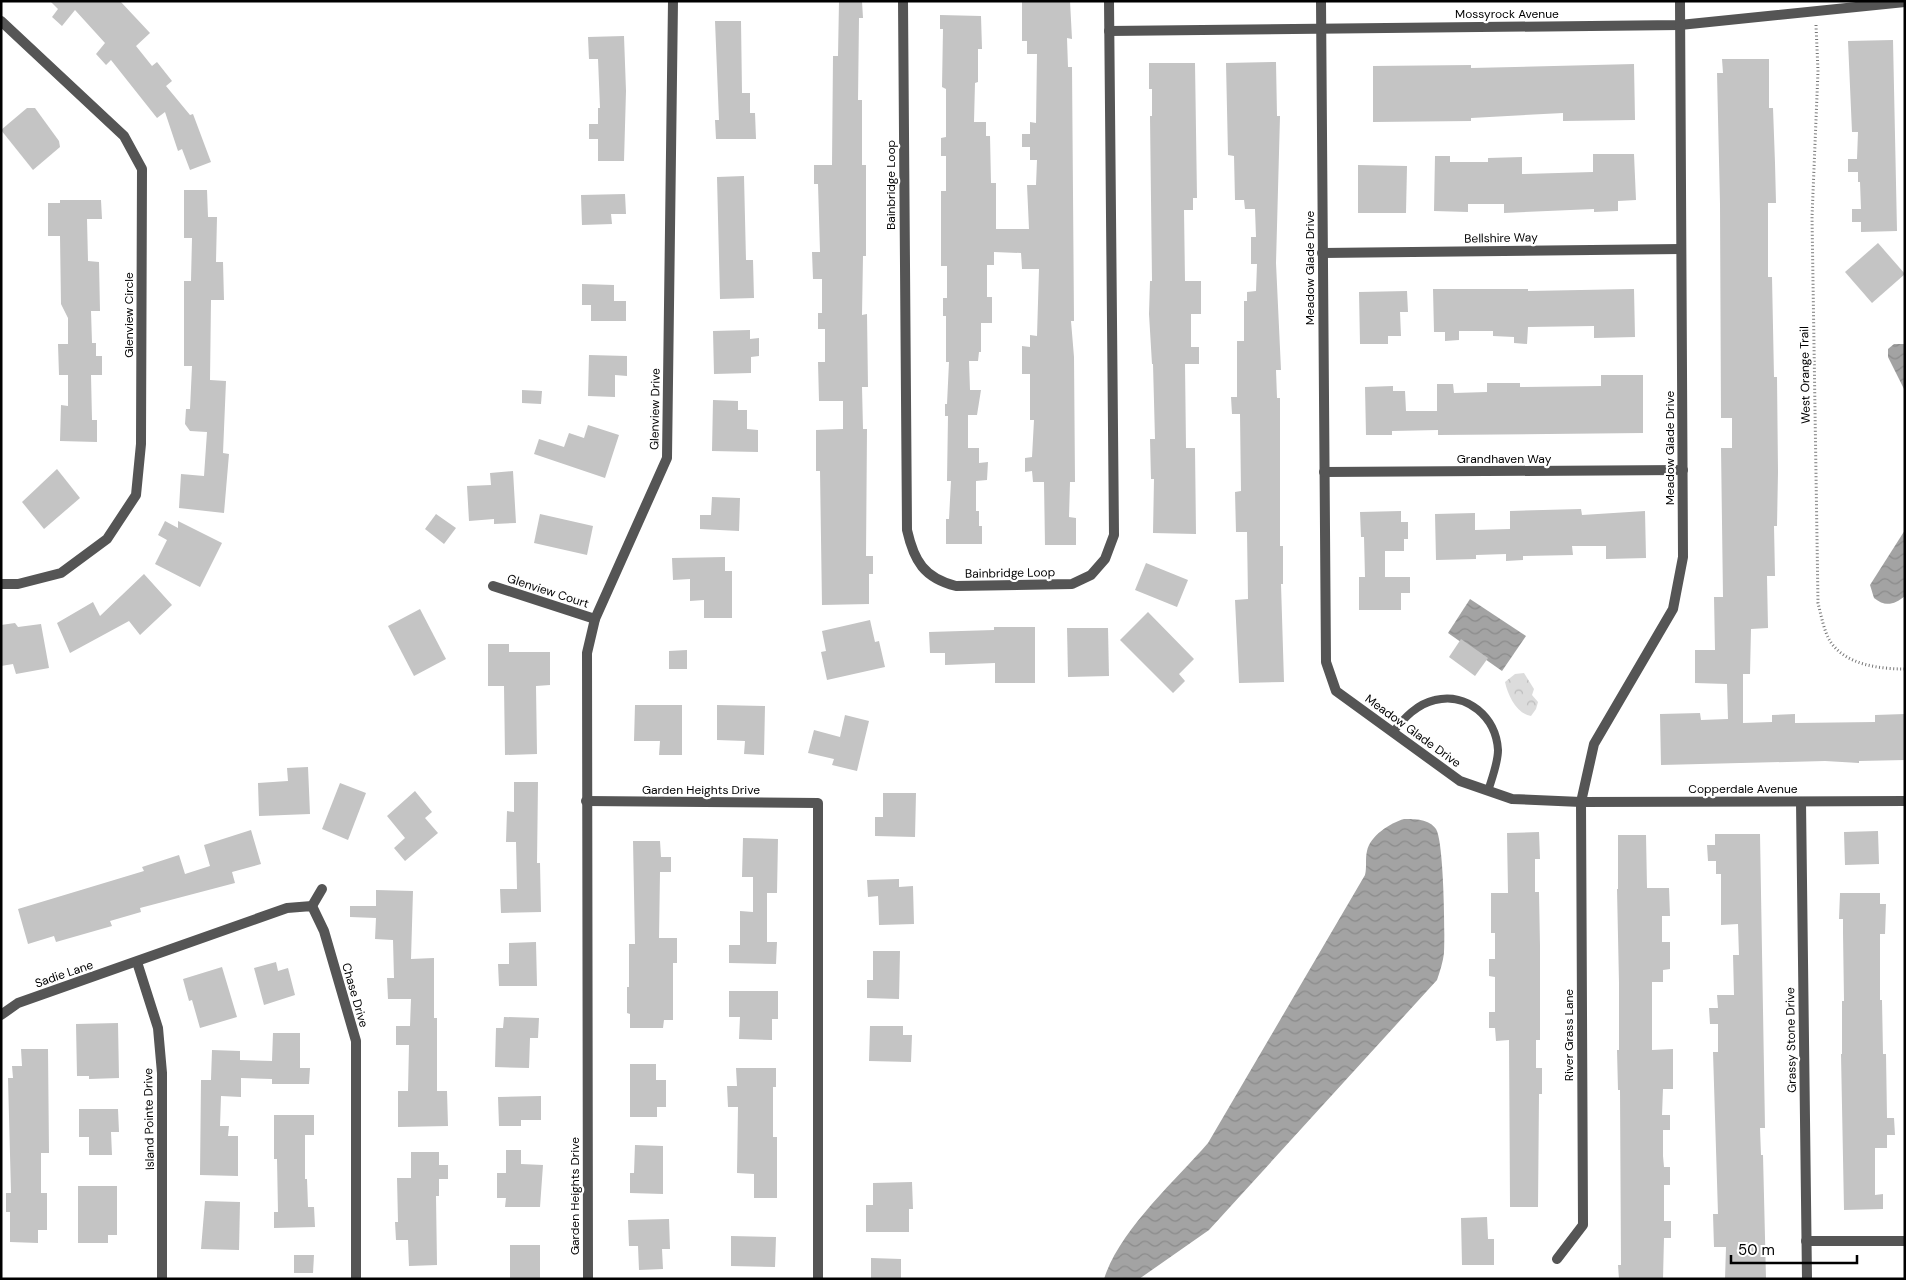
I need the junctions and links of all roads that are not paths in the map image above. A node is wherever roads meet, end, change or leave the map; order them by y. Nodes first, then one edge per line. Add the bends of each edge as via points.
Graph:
1 (673, 1) edge
2 (902, 1) edge
3 (1109, 1) edge
4 (1321, 1) edge
5 (1680, 1) edge
6 (1905, 2) edge
7 (1, 21) edge
8 (1680, 26) junction
9 (1321, 28) junction
10 (1109, 31) junction
11 (1681, 248) junction
12 (1322, 253) junction
13 (1683, 470) junction
14 (1324, 472) junction
15 (1, 584) edge
16 (493, 586) dead end
17 (595, 619) junction
18 (1393, 732) junction
19 (1488, 790) junction
20 (586, 801) junction
21 (1905, 801) edge
22 (1581, 802) junction
23 (1801, 802) junction
24 (322, 889) dead end
25 (312, 906) junction
26 (137, 962) junction
27 (1, 1015) edge
28 (1806, 1241) junction
29 (1905, 1241) edge
30 (1557, 1259) dead end
31 (162, 1279) edge
32 (356, 1279) edge
33 (588, 1279) edge
34 (818, 1279) edge
35 (1807, 1279) edge

1 - 17 street, Glenview Drive via 667,458
2 - 10 street, Bainbridge Loop via 907,530 912,553 928,574 942,583 956,586 1072,584 1091,575 1105,559 1114,535
3 - 10 street, Bainbridge Loop
4 - 9 street, Meadow Glade Drive
5 - 8 street, Meadow Glade Drive
6 - 8 street, Mossyrock Avenue
7 - 15 street, Glenview Circle via 124,136 142,169 141,444 136,494 107,539 61,573 18,584
8 - 9 street, Mossyrock Avenue
8 - 11 street, Meadow Glade Drive
9 - 10 street, Mossyrock Avenue
9 - 12 street, Meadow Glade Drive
11 - 12 street, Bellshire Way
11 - 13 street, Meadow Glade Drive
12 - 14 street, Meadow Glade Drive
13 - 14 street, Grandhaven Way
13 - 22 street, Meadow Glade Drive via 1684,557 1673,609 1594,744
14 - 18 street, Meadow Glade Drive via 1326,662 1336,691
16 - 17 street, Glenview Court
17 - 20 street, Glenview Drive via 587,653
18 - 19 street, Meadow Glade Drive via 1460,781
18 - 19 lane via 1408,714 1433,700 1458,699 1472,705 1483,713 1496,737 1498,751
19 - 22 street, Meadow Glade Drive via 1512,799
20 - 33 street, Garden Heights Drive
20 - 34 street, Garden Heights Drive via 818,803
21 - 23 street, Copperdale Avenue
22 - 23 street, Copperdale Avenue
22 - 30 street, River Grass Lane via 1582,1225
23 - 28 street, Grassy Stone Drive
24 - 25 street
25 - 26 street via 287,908
25 - 32 street, Chase Drive via 324,931 356,1041
26 - 27 street, Sadie Lane via 18,1003
26 - 31 street, Island Pointe Drive via 158,1028 162,1073
28 - 29 street
28 - 35 street, Grassy Stone Drive

